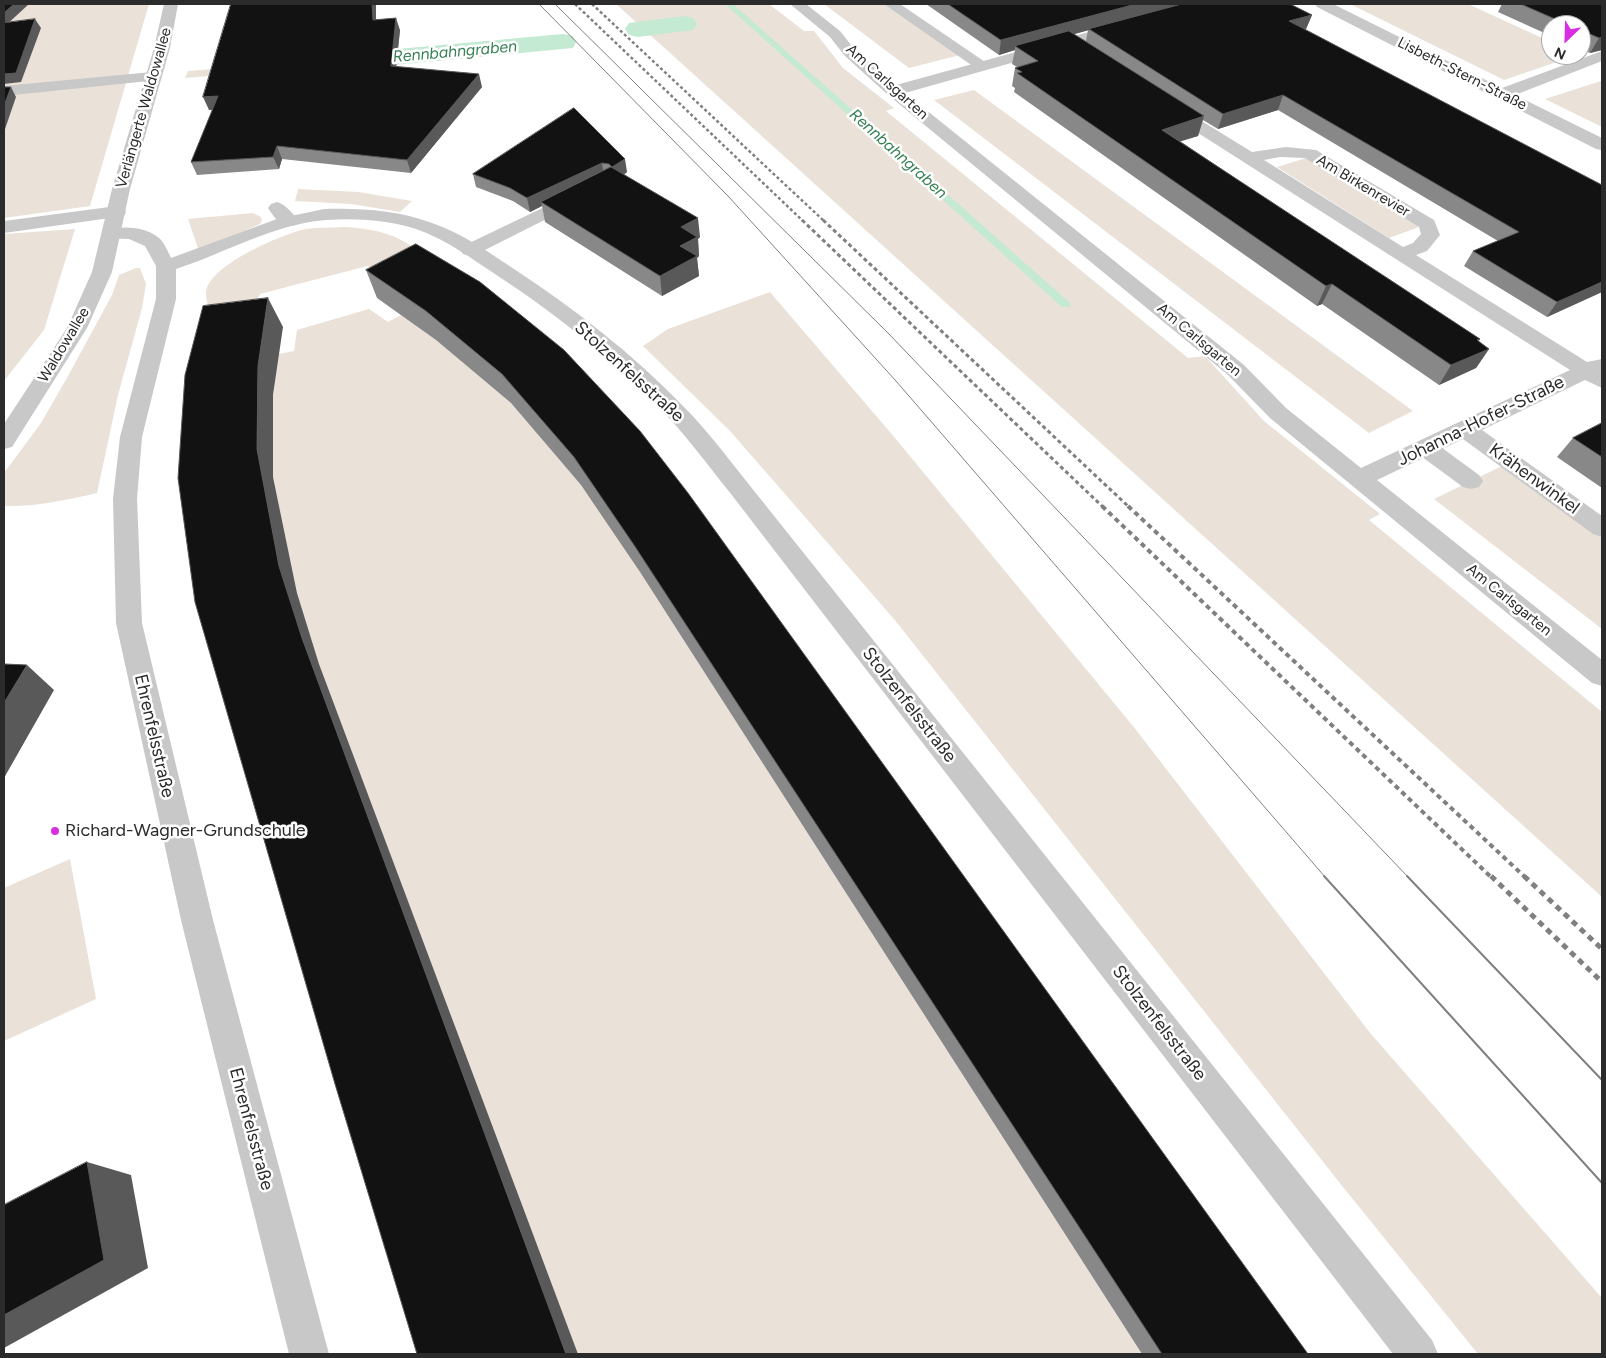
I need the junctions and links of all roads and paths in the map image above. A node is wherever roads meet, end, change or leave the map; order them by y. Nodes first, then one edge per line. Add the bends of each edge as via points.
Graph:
1 (171, 4) edge
2 (797, 4) edge
3 (891, 4) edge
4 (1322, 4) edge
5 (1138, 22) edge
6 (1068, 42) junction
7 (1088, 54) edge
8 (1602, 56) edge
9 (983, 66) junction
10 (152, 77) junction
11 (4, 90) edge
12 (893, 91) junction
13 (1502, 94) junction
14 (1152, 96) edge
15 (1602, 145) edge
16 (1249, 159) junction
17 (588, 191) edge
18 (116, 212) junction
19 (4, 227) edge
20 (112, 234) junction
21 (488, 253) junction
22 (1400, 254) junction
23 (166, 266) junction
24 (1597, 371) edge
25 (1465, 429) junction
26 (4, 441) edge
27 (1426, 448) junction
28 (1359, 480) junction
29 (1471, 481) dead end
30 (1602, 528) edge
31 (1602, 675) edge
32 (308, 1354) edge
33 (1418, 1354) edge

1 - 10 street, Verlängerte Waldowallee
2 - 12 street, Am Carlsgarten via 835,34 850,53
3 - 9 street
4 - 13 street, Lisbeth-Stern-Straße
5 - 6 street
6 - 7 street
6 - 9 street
8 - 13 street
9 - 12 street
10 - 11 street
10 - 18 street, Verlängerte Waldowallee
12 - 28 street, Am Carlsgarten via 1236,370 1278,413
13 - 15 street, Lisbeth-Stern-Straße
14 - 16 street
16 - 22 street
16 - 22 street, Am Birkenrevier via 1269,152 1290,150 1310,154 1427,224 1431,235 1420,247
17 - 21 street
18 - 19 street
18 - 20 street, Waldowallee
20 - 23 street via 132,233 152,242
20 - 26 street, Waldowallee via 102,272 77,328
21 - 23 street, Stolzenfelsstraße via 424,226 381,216 282,214 194,258
21 - 33 street, Stolzenfelsstraße via 584,329 676,412
22 - 24 street
23 - 32 street, Ehrenfelsstraße via 166,299 131,438 125,499 129,623 196,920
24 - 25 street, Johanna-Hofer-Straße
25 - 27 street, Johanna-Hofer-Straße
25 - 30 street, Krähenwinkel
27 - 28 street, Johanna-Hofer-Straße
27 - 29 street
28 - 31 street, Am Carlsgarten

